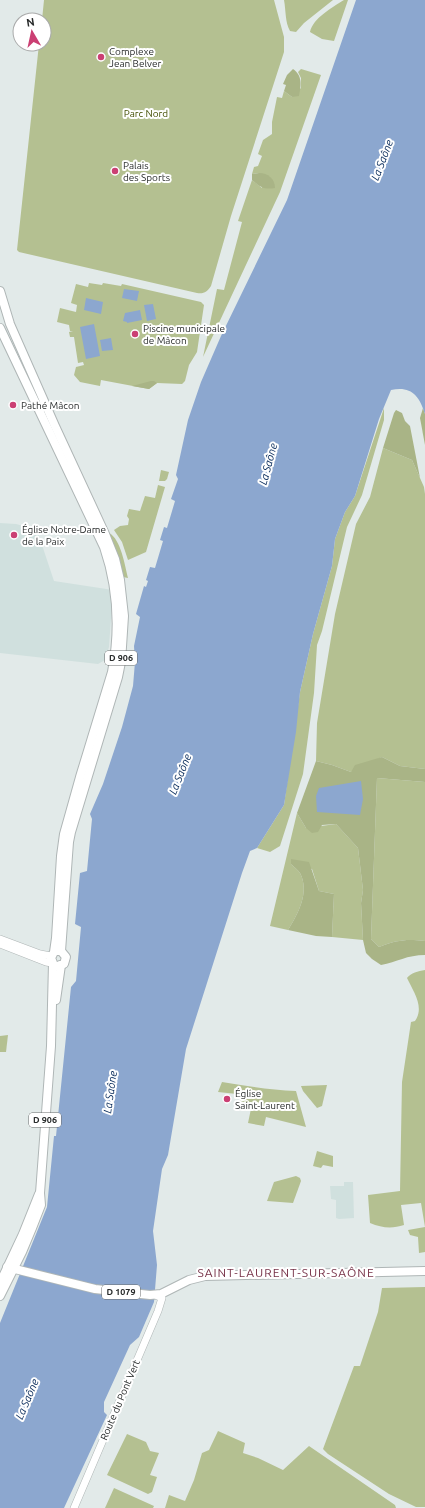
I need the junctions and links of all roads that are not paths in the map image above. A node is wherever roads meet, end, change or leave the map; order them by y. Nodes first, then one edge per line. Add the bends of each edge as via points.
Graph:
1 (0, 291) edge
2 (0, 328) edge
3 (0, 939) edge
4 (0, 944) edge
5 (54, 957) junction
6 (61, 965) junction
7 (52, 1022) junction
8 (40, 1193) junction
9 (14, 1268) junction
10 (425, 1271) edge
11 (0, 1283) edge
12 (0, 1296) edge
13 (159, 1297) junction
14 (0, 1304) edge
15 (74, 1508) edge

1 - 5 main road, D 906 via 10,324 111,548 120,580 123,606 121,662 71,832
2 - 5 main road, D 906 via 99,535 110,568 116,601 116,650 112,672 64,834
3 - 5 main road
4 - 5 main road via 46,962
5 - 6 main road via 57,966
5 - 6 main road via 66,957
5 - 7 main road, D 906
6 - 7 main road, D 906
7 - 8 main road, D 906
8 - 9 main road, D 906 via 23,1234
8 - 9 main road, D 906 via 41,1205
9 - 11 main road, D 906
9 - 12 main road, D 906
9 - 13 main road, D 1079 via 95,1289
9 - 14 main road, D 906 via 15,1274
10 - 13 main road, D 1079 via 205,1276 189,1280
13 - 15 main road, Route du Pont Vert via 131,1374

